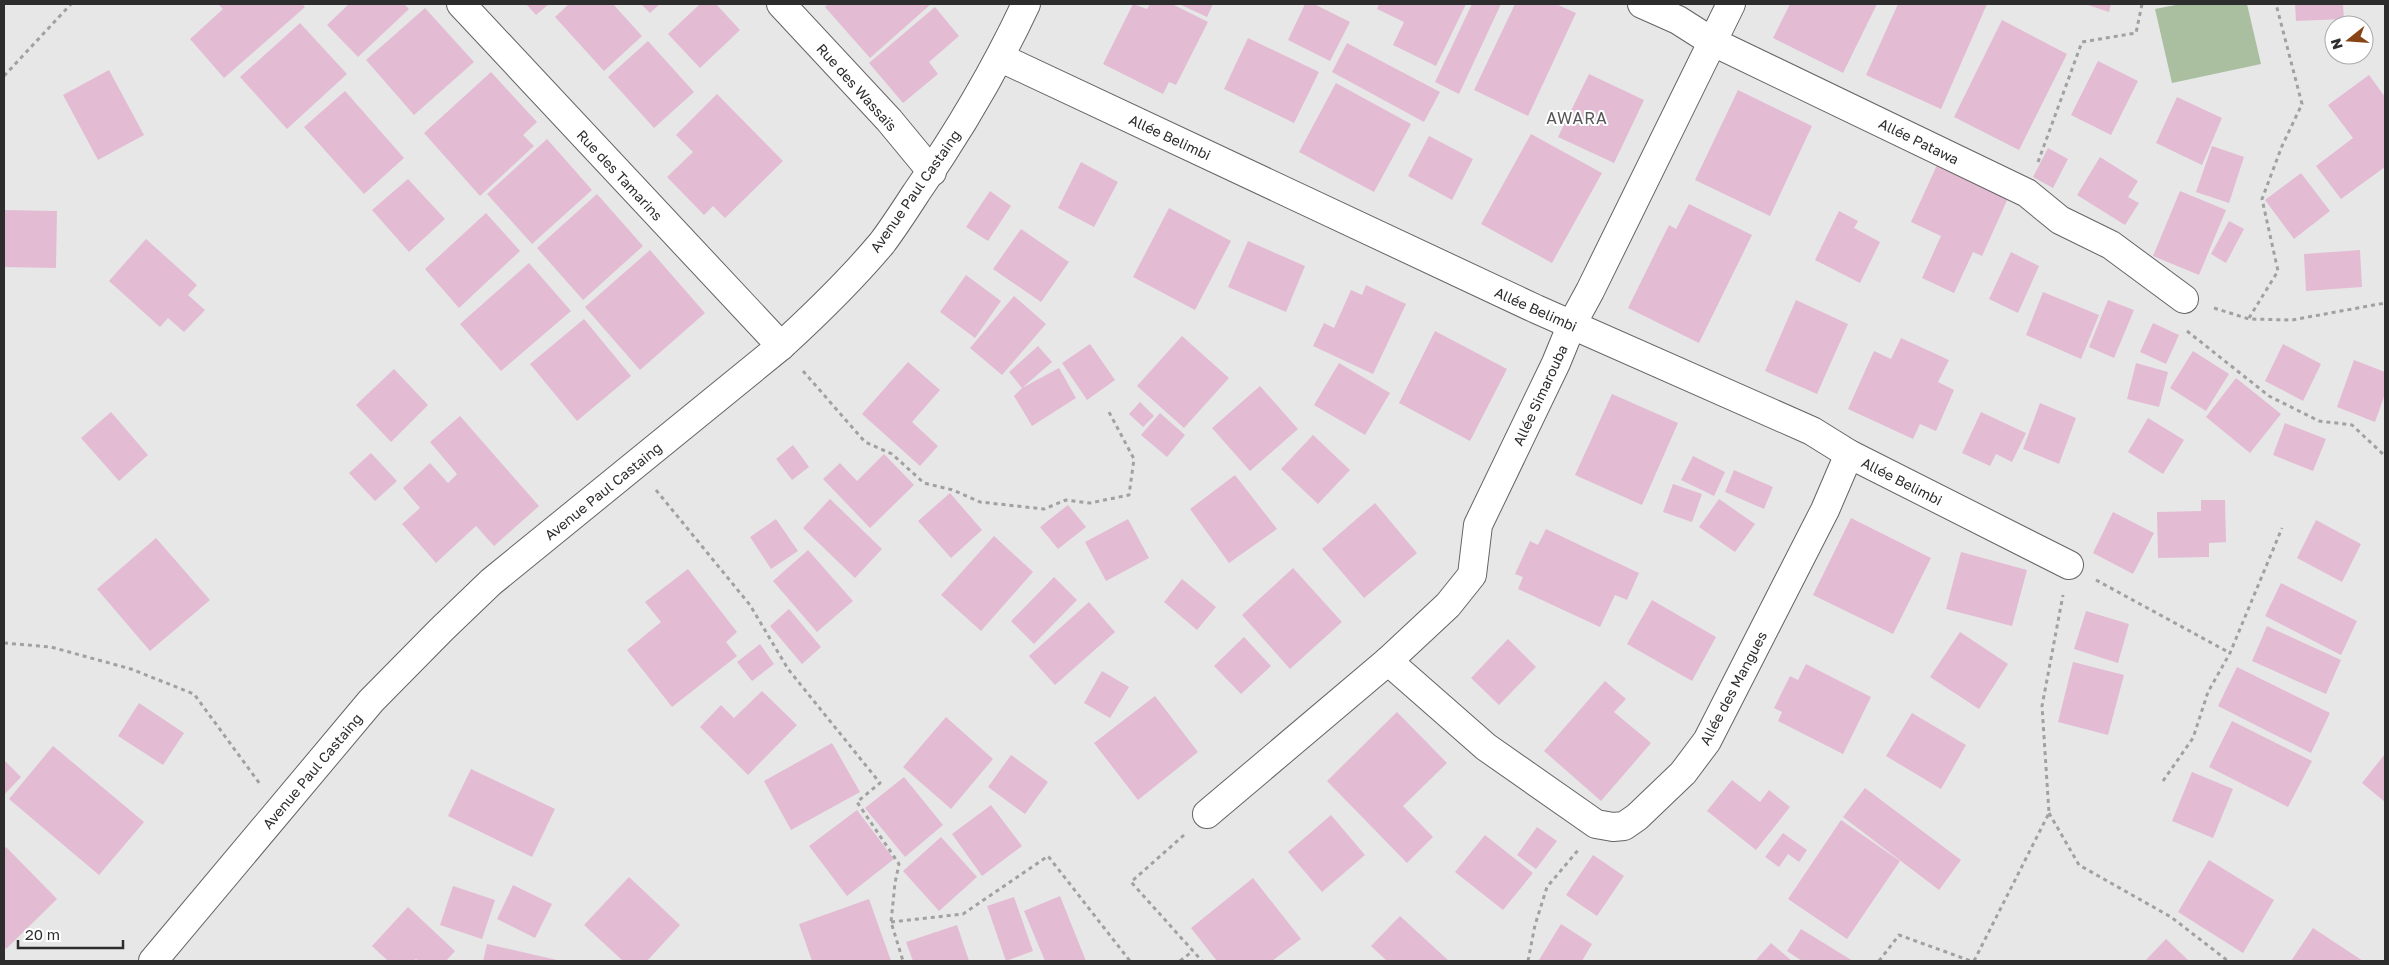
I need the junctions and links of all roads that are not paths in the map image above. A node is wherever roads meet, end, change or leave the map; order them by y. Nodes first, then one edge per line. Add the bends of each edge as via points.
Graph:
1 (461, 4) edge
2 (781, 4) edge
3 (1026, 4) edge
4 (1642, 4) edge
5 (1730, 4) edge
6 (1711, 41) junction
7 (1001, 58) junction
8 (932, 172) junction
9 (2184, 299) road end
10 (1572, 324) junction
11 (781, 346) junction
12 (1849, 454) junction
13 (2069, 566) road end
14 (1388, 662) junction
15 (1207, 814) road end
16 (153, 961) edge

1 - 11 street, Rue des Tamarins
2 - 8 street, Rue des Wassaïs via 889,120
3 - 7 street, Avenue Paul Castaing
4 - 6 street, Allée Patawa via 1678,20
5 - 6 street, Allée Simarouba
6 - 9 street, Allée Patawa via 2027,193 2060,220 2110,245
6 - 10 street, Allée Simarouba
7 - 8 street, Avenue Paul Castaing
7 - 10 street, Allée Belimbi
8 - 11 street, Avenue Paul Castaing via 883,242 822,308
10 - 12 street, Allée Belimbi via 1812,431
10 - 14 street, Allée Simarouba via 1478,525 1472,575 1448,605
11 - 16 street, Avenue Paul Castaing via 491,582 442,629 371,701
12 - 13 street, Allée Belimbi
12 - 14 street, Allée des Mangues via 1825,510 1706,741 1683,773 1624,826 1596,824 1486,747
14 - 15 street, Allée Simarouba

